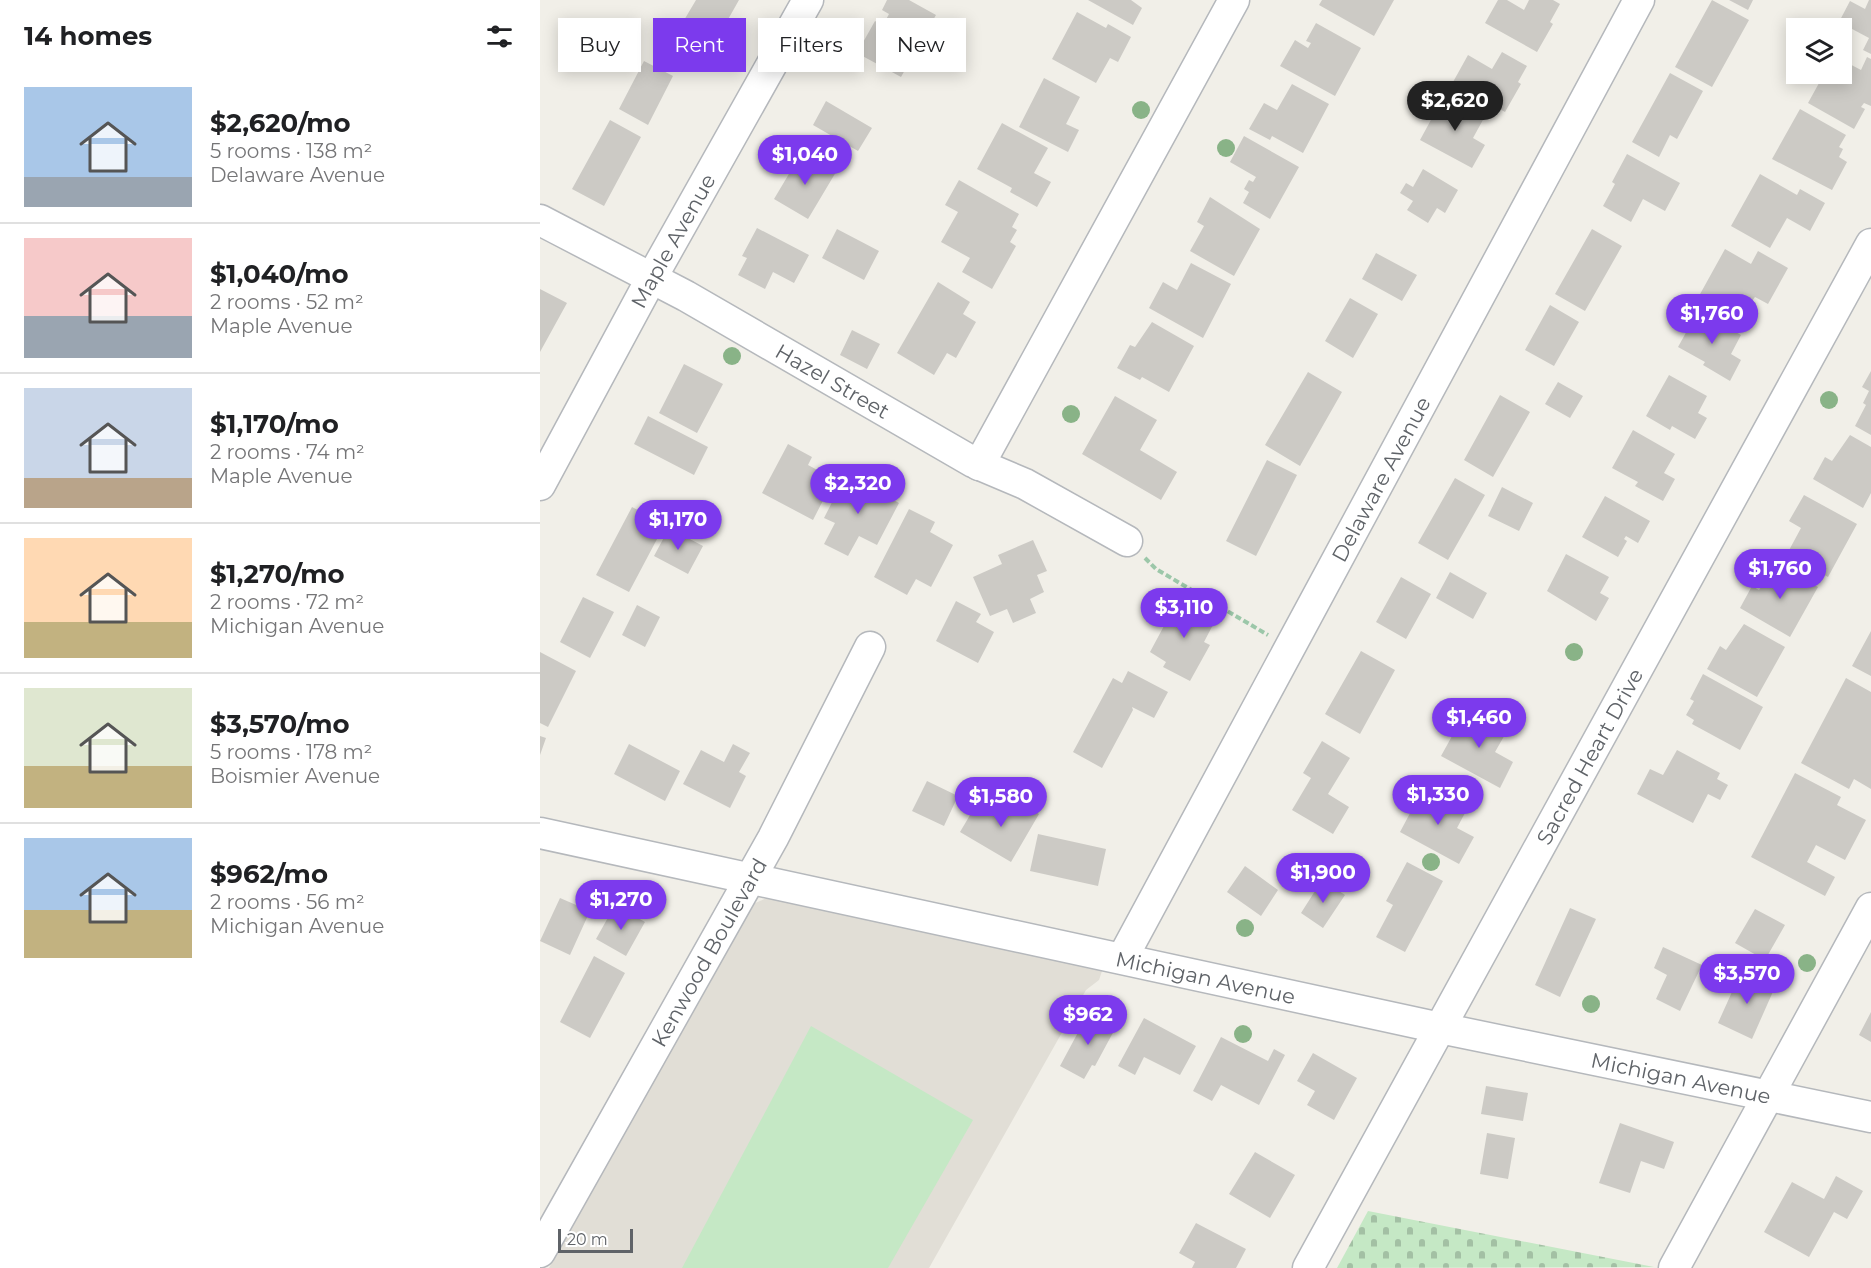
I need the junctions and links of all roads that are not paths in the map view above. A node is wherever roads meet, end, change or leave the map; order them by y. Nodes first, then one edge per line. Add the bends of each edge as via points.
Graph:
1 (808, 0) edge
2 (1234, 0) edge
3 (1639, 0) edge
4 (540, 220) edge
5 (1871, 244) edge
6 (651, 279) junction
7 (979, 465) junction
8 (540, 485) edge
9 (1127, 541) road end
10 (870, 647) dead end
11 (540, 833) edge
12 (750, 878) junction
13 (1871, 908) edge
14 (1123, 957) junction
15 (1440, 1028) junction
16 (1768, 1095) junction
17 (1871, 1118) edge
18 (540, 1252) edge
19 (1308, 1268) edge
20 (1674, 1268) edge

1 - 6 street, Maple Avenue
2 - 7 street
3 - 14 street, Delaware Avenue
4 - 6 street, Hazel Street
5 - 15 street, Sacred Heart Drive
6 - 7 street, Hazel Street
6 - 8 street, Maple Avenue
7 - 9 street, Hazel Street via 1025,484
10 - 12 street, Kenwood Boulevard
11 - 12 street, Michigan Avenue
12 - 14 street, Michigan Avenue
12 - 18 street, Kenwood Boulevard
13 - 16 street
14 - 15 street, Michigan Avenue
15 - 16 street, Michigan Avenue
15 - 19 street, Sacred Heart Drive
16 - 17 street, Michigan Avenue
16 - 20 street

